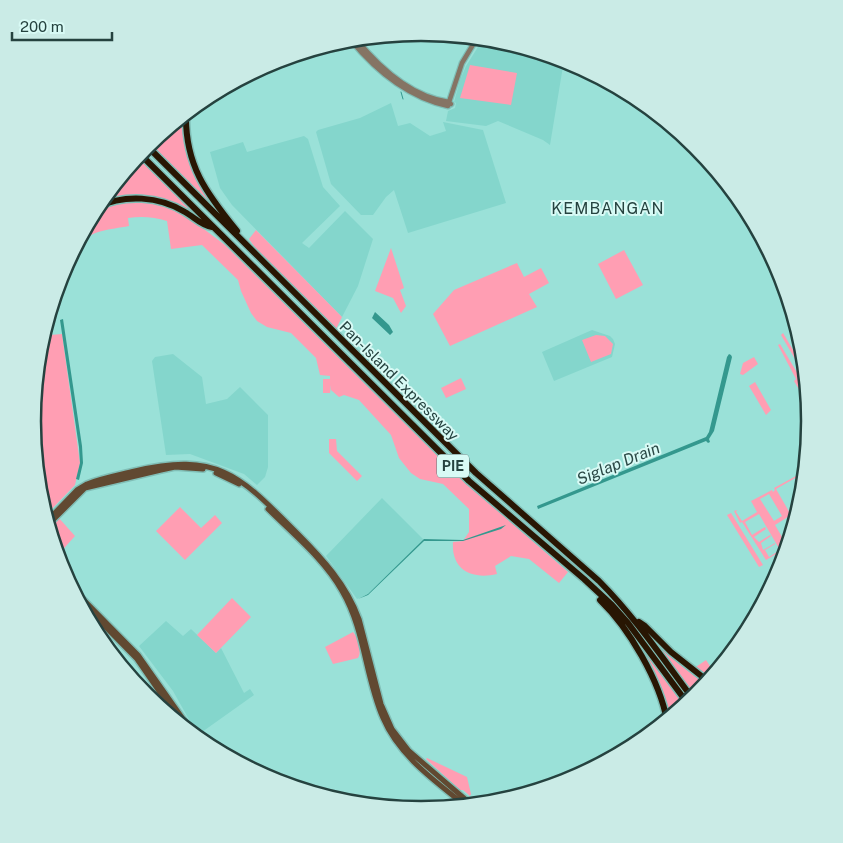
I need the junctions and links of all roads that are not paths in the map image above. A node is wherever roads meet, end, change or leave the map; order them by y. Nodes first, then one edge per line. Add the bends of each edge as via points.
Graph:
1 (473, 45) edge
2 (363, 46) edge
3 (357, 47) edge
4 (448, 103) junction
5 (187, 123) edge
6 (154, 153) edge
7 (146, 160) edge
8 (110, 204) edge
9 (212, 227) junction
10 (253, 252) junction
11 (53, 515) edge
12 (54, 519) edge
13 (584, 580) junction
14 (88, 604) edge
15 (95, 616) edge
16 (635, 620) junction
17 (702, 677) edge
18 (677, 684) junction
19 (686, 693) edge
20 (684, 696) edge
21 (167, 703) edge
22 (662, 704) junction
23 (667, 711) edge
24 (178, 713) edge
25 (665, 713) edge
26 (464, 799) edge
27 (458, 800) edge

1 - 4 street via 462,64
2 - 4 street via 407,86
3 - 4 street via 398,85 418,97
5 - 10 highway via 188,149 199,178
6 - 10 highway, Pan-Island Expressway / PIE
7 - 9 highway, Pan-Island Expressway / PIE
8 - 9 highway via 153,200 173,205 204,226
9 - 13 highway, Pan-Island Expressway / PIE via 469,481
10 - 16 highway, Pan-Island Expressway / PIE via 470,467 599,581
11 - 26 main road via 82,486 160,465 206,466 245,484 321,557 338,578 360,619 381,704 392,728 409,751
12 - 27 main road via 85,488 158,470 206,469 243,486 318,559 335,580 356,620 376,698 389,730 413,761
13 - 18 highway, Pan-Island Expressway / PIE via 619,614
13 - 22 highway via 640,652
14 - 24 main road via 138,655
15 - 21 main road via 136,659
16 - 17 highway
16 - 18 highway, Pan-Island Expressway / PIE
18 - 19 highway, Pan-Island Expressway / PIE
18 - 20 highway, Pan-Island Expressway / PIE
22 - 23 highway
22 - 25 highway

